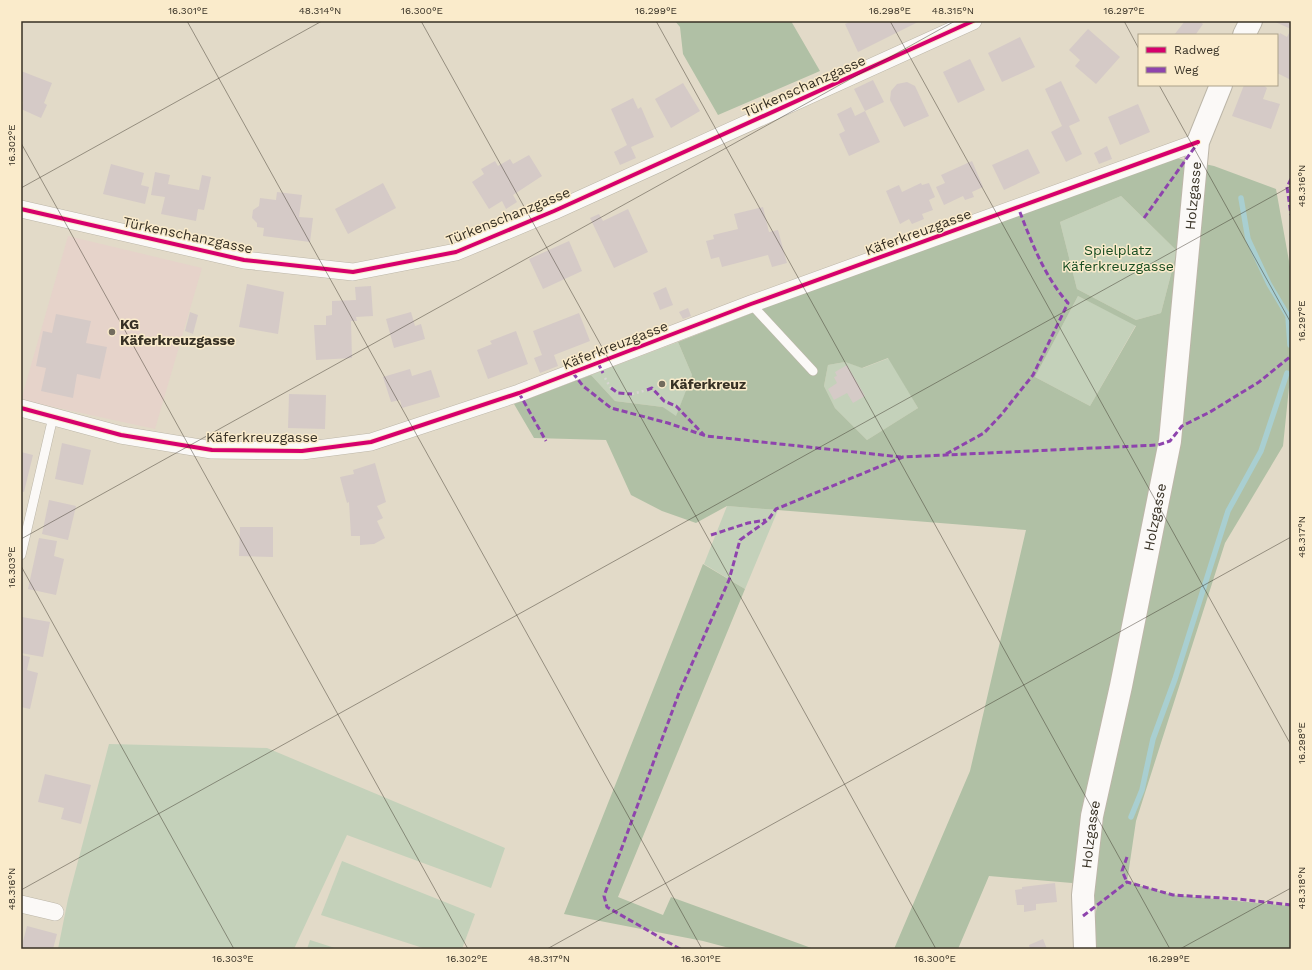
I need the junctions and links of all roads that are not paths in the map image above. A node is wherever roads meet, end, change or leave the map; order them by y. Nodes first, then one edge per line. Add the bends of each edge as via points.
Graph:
1 (974, 21) edge
2 (1251, 21) edge
3 (1244, 34) edge
4 (1221, 86) edge
5 (1198, 142) junction
6 (21, 209) edge
7 (751, 304) junction
8 (813, 371) dead end
9 (21, 408) edge
10 (53, 417) junction
11 (21, 555) edge
12 (21, 904) edge
13 (55, 912) dead end
14 (1085, 949) edge

1 - 6 street, Türkenschanzgasse via 554,211 456,252 352,272 244,260
2 - 3 street
4 - 5 street, Holzgasse
5 - 7 street, Käferkreuzgasse
5 - 14 street, Holzgasse via 1170,441 1092,816 1083,895
7 - 8 lane
7 - 10 street, Käferkreuzgasse via 519,393 371,442 302,451 212,450 121,435
9 - 10 street, Käferkreuzgasse
10 - 11 lane
12 - 13 street

